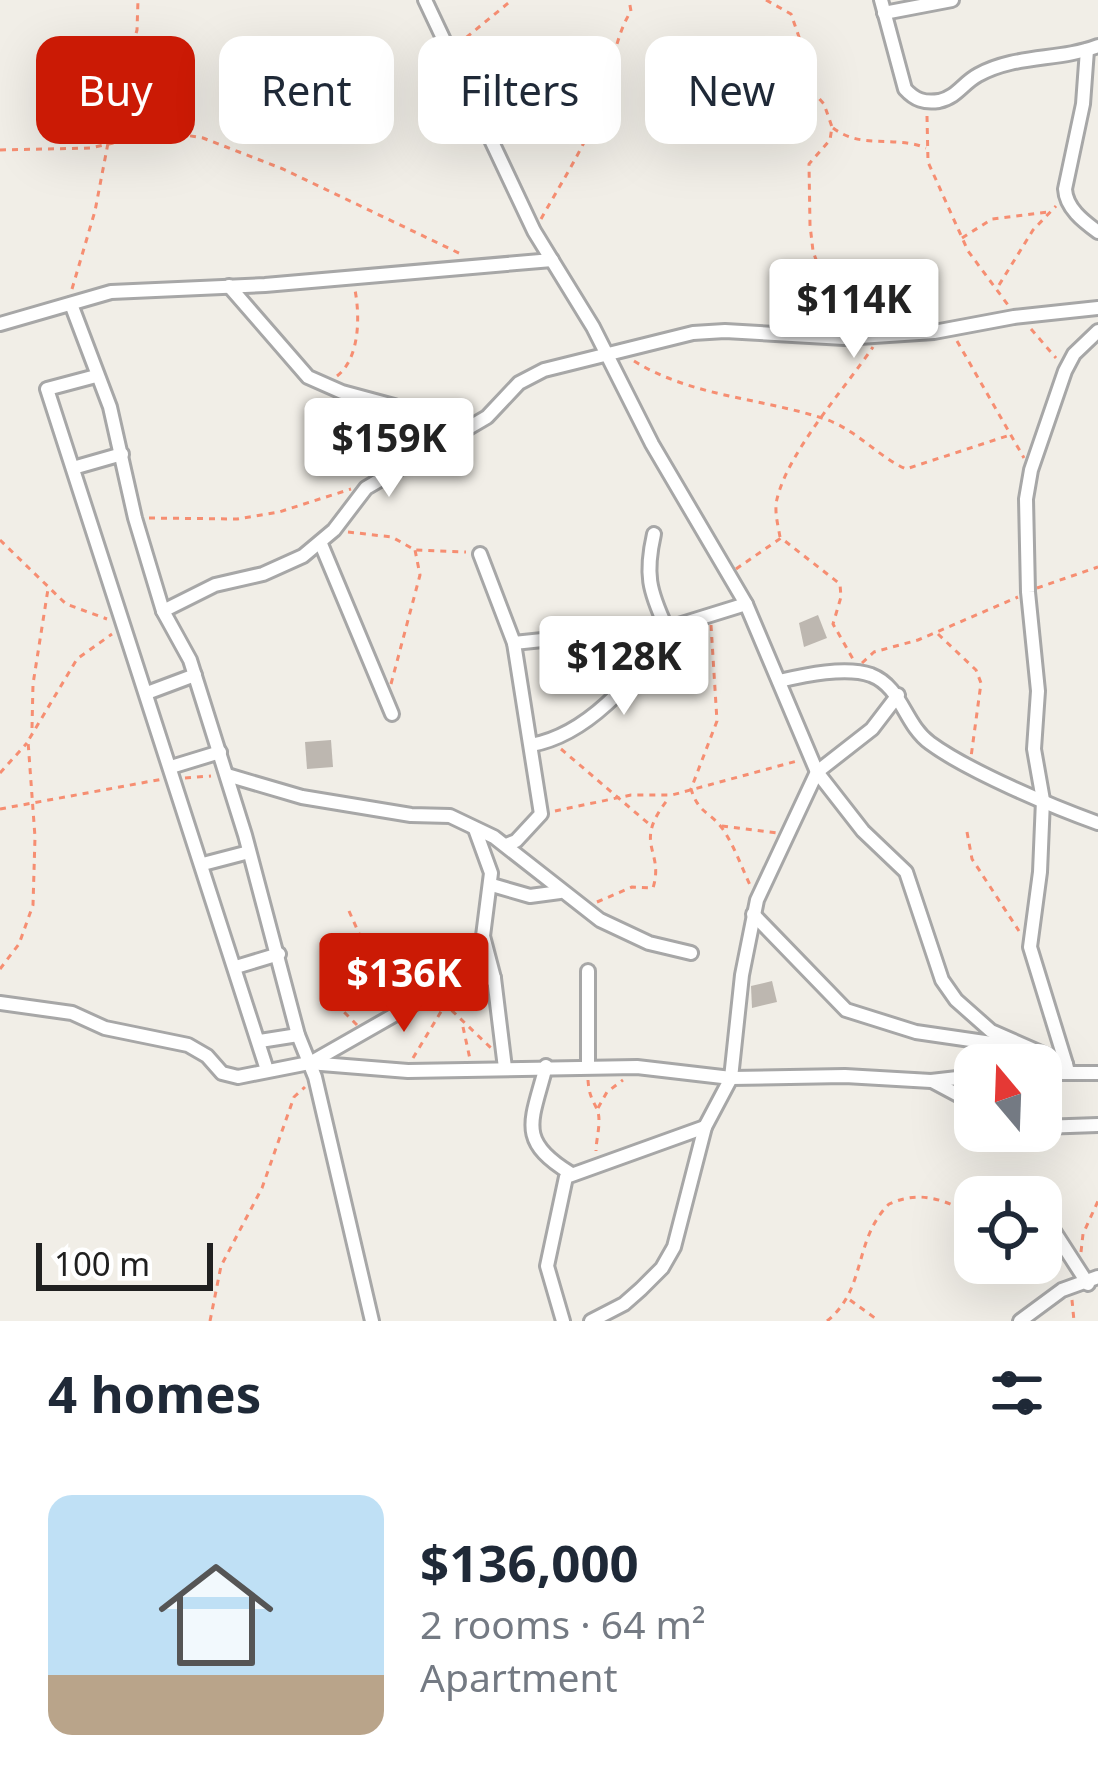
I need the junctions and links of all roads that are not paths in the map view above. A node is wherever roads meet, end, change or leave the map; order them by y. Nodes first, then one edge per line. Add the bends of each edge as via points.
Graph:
1 (425, 0) edge
2 (952, 0) edge
3 (882, 6) edge
4 (1093, 48) edge
5 (1098, 232) edge
6 (552, 260) junction
7 (229, 286) junction
8 (71, 304) junction
9 (1098, 308) edge
10 (0, 324) edge
11 (1098, 331) edge
12 (614, 353) junction
13 (96, 376) junction
14 (444, 444) junction
15 (122, 454) junction
16 (73, 468) junction
17 (654, 534) dead end
18 (321, 544) junction
19 (480, 554) road end
20 (746, 604) junction
21 (163, 611) junction
22 (671, 626) junction
23 (514, 644) junction
24 (195, 675) junction
25 (779, 681) junction
26 (147, 692) junction
27 (898, 695) junction
28 (390, 708) road end
29 (531, 745) junction
30 (220, 752) junction
31 (817, 772) junction
32 (173, 773) junction
33 (227, 775) junction
34 (1042, 800) junction
35 (1098, 823) edge
36 (475, 829) junction
37 (506, 845) junction
38 (249, 852) junction
39 (203, 864) junction
40 (492, 885) junction
41 (560, 892) junction
42 (755, 907) junction
43 (691, 953) dead end
44 (279, 955) junction
45 (236, 967) junction
46 (588, 971) dead end
47 (494, 978) junction
48 (0, 1003) edge
49 (298, 1035) junction
50 (260, 1041) junction
51 (1009, 1044) edge
52 (1020, 1044) edge
53 (504, 1063) junction
54 (1062, 1065) edge
55 (546, 1066) junction
56 (588, 1066) junction
57 (1067, 1068) junction
58 (1062, 1069) edge
59 (267, 1070) junction
60 (312, 1070) junction
61 (1098, 1073) edge
62 (731, 1078) junction
63 (954, 1078) edge
64 (931, 1081) junction
65 (954, 1093) edge
66 (1098, 1124) edge
67 (1062, 1125) edge
68 (705, 1127) junction
69 (570, 1173) junction
70 (1062, 1240) edge
71 (1089, 1278) edge
72 (608, 1317) edge
73 (372, 1321) edge
74 (563, 1321) edge
75 (591, 1321) edge
76 (1020, 1321) edge

1 - 6 street
2 - 3 street
3 - 4 street via 905,89 927,102 1026,58
4 - 5 street via 1065,199
6 - 7 street
6 - 12 street
7 - 8 street via 111,292
7 - 14 street via 299,368 394,406
8 - 10 street
8 - 13 street
9 - 12 street via 844,338 709,332
11 - 34 street via 1065,371 1026,499
12 - 14 street via 531,376
12 - 20 street via 652,444
13 - 15 street
13 - 16 street via 47,389
14 - 18 street via 366,488
15 - 16 street
15 - 21 street
16 - 26 street
17 - 22 street via 652,596
18 - 21 street
18 - 28 street
19 - 23 street
20 - 22 street
20 - 25 street
21 - 24 street
22 - 23 street
22 - 29 street via 615,694 573,728
23 - 29 street
24 - 26 street
24 - 30 street
25 - 27 street via 860,671
25 - 31 street
26 - 32 street
27 - 31 street via 872,729
27 - 34 street via 917,732 945,753
29 - 37 street via 541,814
30 - 32 street
30 - 33 street
31 - 42 street
31 - 52 street via 906,872 933,962 956,1000
32 - 39 street
33 - 36 street via 302,797 450,816
33 - 38 street
34 - 35 street
34 - 57 street via 1030,947
36 - 37 street
36 - 40 street
37 - 41 street
38 - 39 street
38 - 44 street
39 - 45 street
40 - 41 street via 530,896
40 - 47 street via 483,935
41 - 43 street via 632,936
42 - 51 street via 846,1010 916,1032
42 - 62 street
44 - 45 street
44 - 49 street
45 - 50 street
46 - 56 street
47 - 53 street
47 - 60 street via 437,990
48 - 59 street via 188,1045 238,1077
49 - 50 street
49 - 60 street
50 - 59 street
53 - 55 street
53 - 60 street
54 - 57 street
55 - 56 street
55 - 69 street via 534,1144
56 - 62 street
57 - 58 street
57 - 61 street
59 - 60 street
60 - 73 street
62 - 64 street
62 - 68 street
63 - 64 street
64 - 65 street
66 - 67 street
68 - 69 street
68 - 72 street via 674,1247
69 - 74 street via 548,1266
70 - 71 street
71 - 76 street
72 - 75 street

